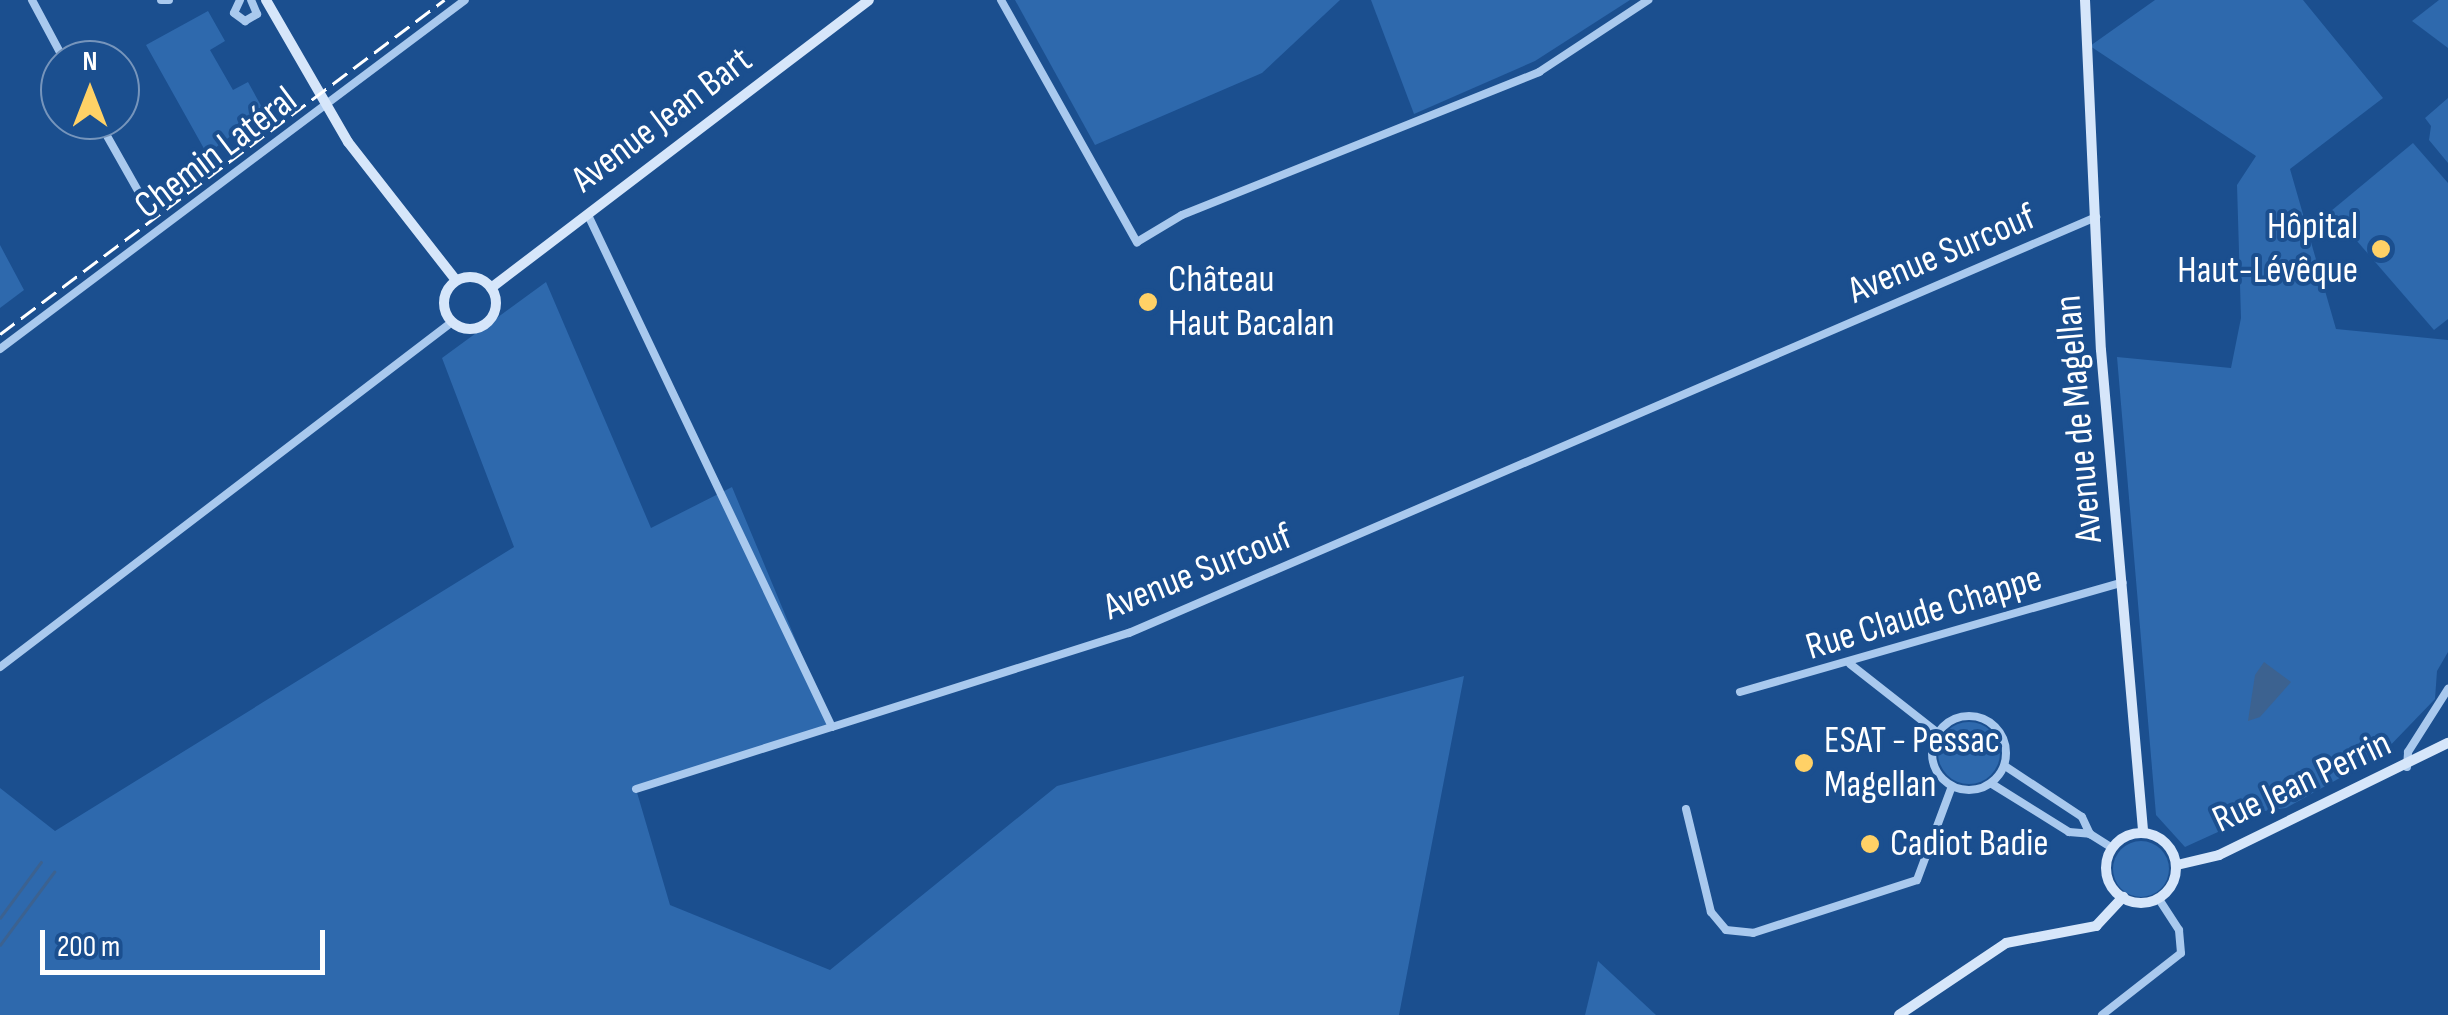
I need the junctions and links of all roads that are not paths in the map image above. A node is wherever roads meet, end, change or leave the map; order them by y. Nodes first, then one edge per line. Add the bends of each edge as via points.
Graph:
1 (32, 0) edge
2 (161, 0) edge
3 (169, 0) edge
4 (240, 0) edge
5 (251, 0) edge
6 (266, 0) edge
7 (465, 0) edge
8 (869, 0) edge
9 (1001, 0) edge
10 (1648, 0) edge
11 (2085, 0) edge
12 (53, 40) edge
13 (109, 140) edge
14 (141, 196) dead end
15 (588, 215) junction
16 (2096, 217) junction
17 (456, 280) junction
18 (491, 288) junction
19 (452, 322) junction
20 (0, 349) edge
21 (2123, 582) junction
22 (1850, 664) junction
23 (0, 667) edge
24 (2448, 689) edge
25 (1740, 692) dead end
26 (832, 727) junction
27 (1938, 733) junction
28 (2448, 742) edge
29 (2005, 766) junction
30 (2406, 767) junction
31 (1992, 784) junction
32 (1952, 786) junction
33 (636, 789) dead end
34 (1686, 809) dead end
35 (2144, 832) junction
36 (2090, 834) junction
37 (2112, 848) junction
38 (2177, 865) junction
39 (2123, 898) junction
40 (2159, 899) junction
41 (1899, 1015) edge
42 (2102, 1015) edge

1 - 12 street
2 - 3 street
4 - 5 street via 234,14 245,22 256,14
6 - 17 street via 348,142
7 - 20 street, Chemin Latéral
8 - 15 street, Avenue Jean Bart
9 - 10 street via 1137,242 1182,215 1539,72
11 - 16 street, Avenue de Magellan
13 - 14 street
15 - 18 street, Avenue Jean Bart
15 - 26 street
16 - 21 street, Avenue de Magellan via 2100,350
16 - 26 street, Avenue Surcouf via 1129,633
17 - 18 street via 471,277
17 - 19 street via 444,300
18 - 19 street via 494,312 484,325 468,329
19 - 23 street
21 - 22 street, Rue Claude Chappe
21 - 35 street, Avenue de Magellan
22 - 25 street, Rue Claude Chappe
22 - 27 street
24 - 30 street via 2408,752
26 - 33 street, Avenue Surcouf
27 - 29 street via 1954,720 1990,722 2002,736
27 - 32 street via 1932,756
28 - 30 street, Rue Jean Perrin
29 - 31 street
29 - 36 street via 2082,817
30 - 38 street, Rue Jean Perrin via 2219,855
31 - 32 street
31 - 36 street via 2069,832
32 - 34 street via 1916,880 1752,933 1726,930 1711,912
35 - 37 street
35 - 38 street via 2172,849
36 - 37 street
37 - 39 street via 2108,880
38 - 40 street via 2176,880
39 - 40 street
39 - 41 street via 2096,926 2006,943
40 - 42 street via 2179,930 2182,953

